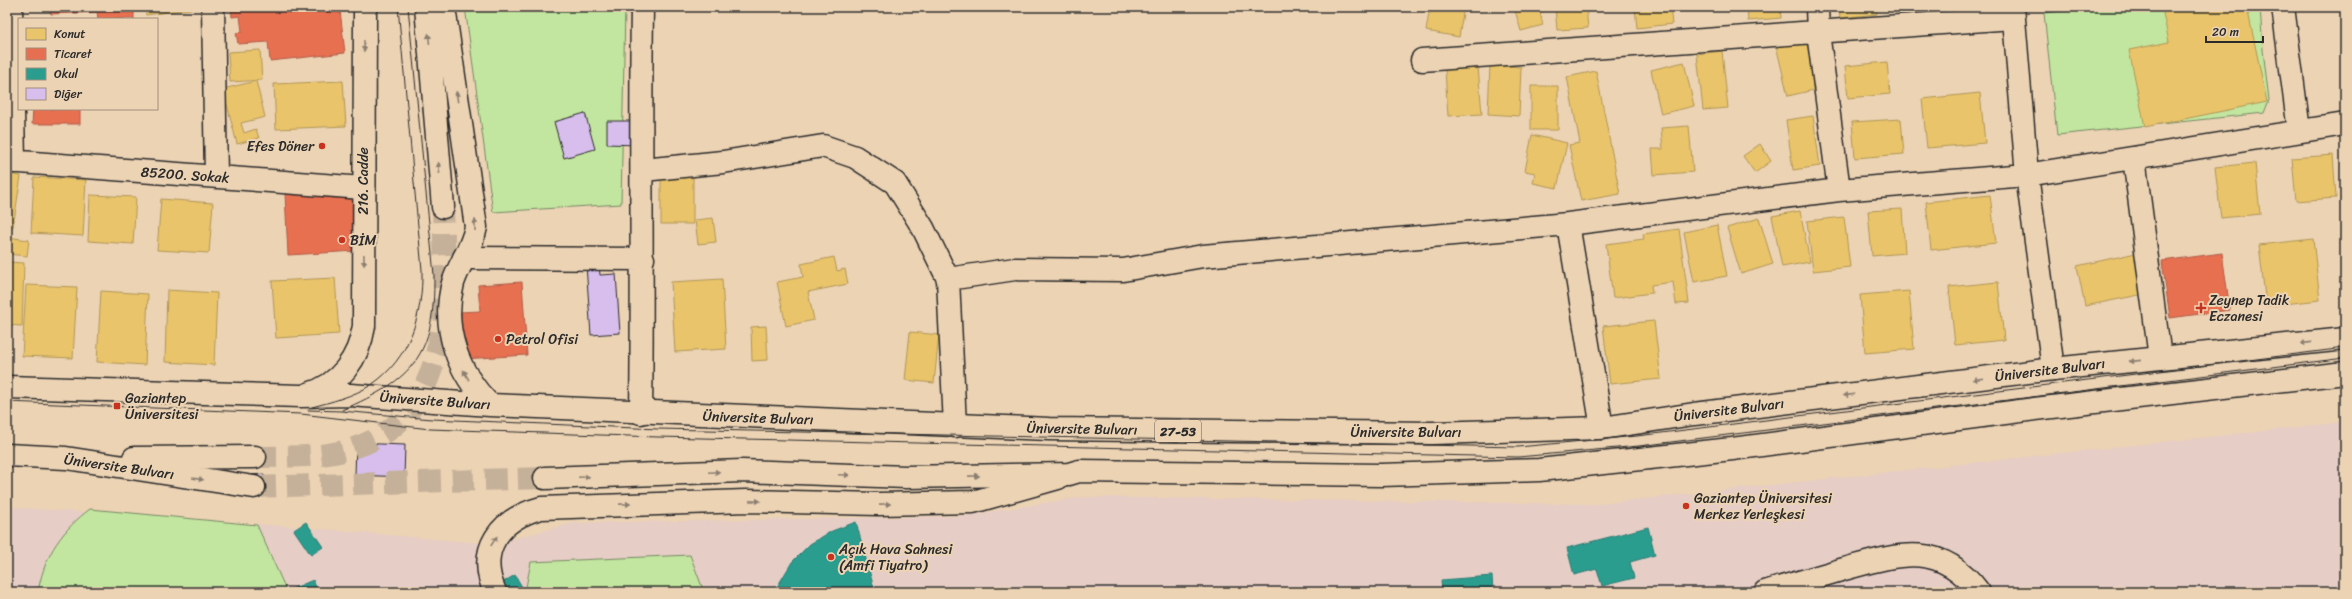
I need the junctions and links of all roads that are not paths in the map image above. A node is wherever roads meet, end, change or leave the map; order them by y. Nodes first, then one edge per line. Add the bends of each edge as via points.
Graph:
1 (11, 7) edge
2 (213, 7) edge
3 (365, 7) edge
4 (426, 7) edge
5 (444, 7) edge
6 (642, 7) edge
7 (1817, 7) edge
8 (2283, 7) edge
9 (2013, 12) edge
10 (1818, 33) junction
11 (1422, 60) dead end
12 (2345, 124) edge
13 (2300, 131) junction
14 (2134, 158) junction
15 (11, 162) edge
16 (643, 170) junction
17 (2027, 176) junction
18 (216, 177) junction
19 (363, 188) junction
20 (1839, 190) junction
21 (443, 207) tunnel mouth
22 (1568, 224) junction
23 (464, 258) junction
24 (643, 259) junction
25 (948, 279) junction
26 (2345, 339) edge
27 (2160, 358) junction
28 (2053, 370) junction
29 (2345, 374) edge
30 (7, 387) edge
31 (301, 396) junction
32 (490, 406) junction
33 (642, 413) junction
34 (955, 426) junction
35 (1602, 428) junction
36 (7, 455) edge
37 (255, 457) tunnel mouth
38 (66, 458) junction
39 (1069, 474) junction
40 (545, 478) tunnel mouth
41 (254, 487) tunnel mouth
42 (495, 592) edge
43 (1765, 592) edge
44 (1979, 592) edge

1 - 15 street
2 - 18 street
3 -> 19 street, 216. Cadde
21 -> 4 street
23 -> 5 street via 474,238 475,216
6 - 16 street via 640,122
7 - 10 street
8 - 13 street
9 - 10 street
9 - 17 street
10 - 11 street
10 - 20 street
12 - 13 street
13 - 14 street
14 - 17 street
14 - 27 street
15 - 18 street, 85200. Sokak
16 - 24 street
16 - 25 street via 723,162 823,146 855,157 895,182 923,228
17 - 20 street
17 - 28 street
18 - 19 street, 85200. Sokak
19 -> 31 street, 216. Cadde via 364,326 359,348 348,367 332,383
20 - 22 street
22 - 25 street via 1204,256 1123,270 1015,269
22 - 35 street
23 - 24 street
32 -> 23 street via 465,376 452,340 450,302
24 - 33 street
25 - 34 street
26 -> 27 street, Üniversite Bulvarı / 27-53
27 -> 28 street, Üniversite Bulvarı / 27-53
28 -> 35 street, Üniversite Bulvarı / 27-53 via 1694,414
29 - 39 street via 2035,408 1732,449 1539,470 1381,475 1079,471
30 - 31 street, Üniversite Bulvarı / 27-53
31 - 32 street, Üniversite Bulvarı / 27-53 via 350,395
32 - 33 street, Üniversite Bulvarı / 27-53
33 - 34 street, Üniversite Bulvarı / 27-53
34 - 35 street, Üniversite Bulvarı / 27-53 via 1424,433
36 - 38 street, Üniversite Bulvarı
37 - 38 street
38 -> 41 street, Üniversite Bulvarı
40 -> 39 street via 742,471 906,478
42 -> 39 street via 487,558 492,543 521,513 541,508 746,501 879,504 973,502
43 - 44 street via 1887,557 1917,554 1947,563 1960,571

